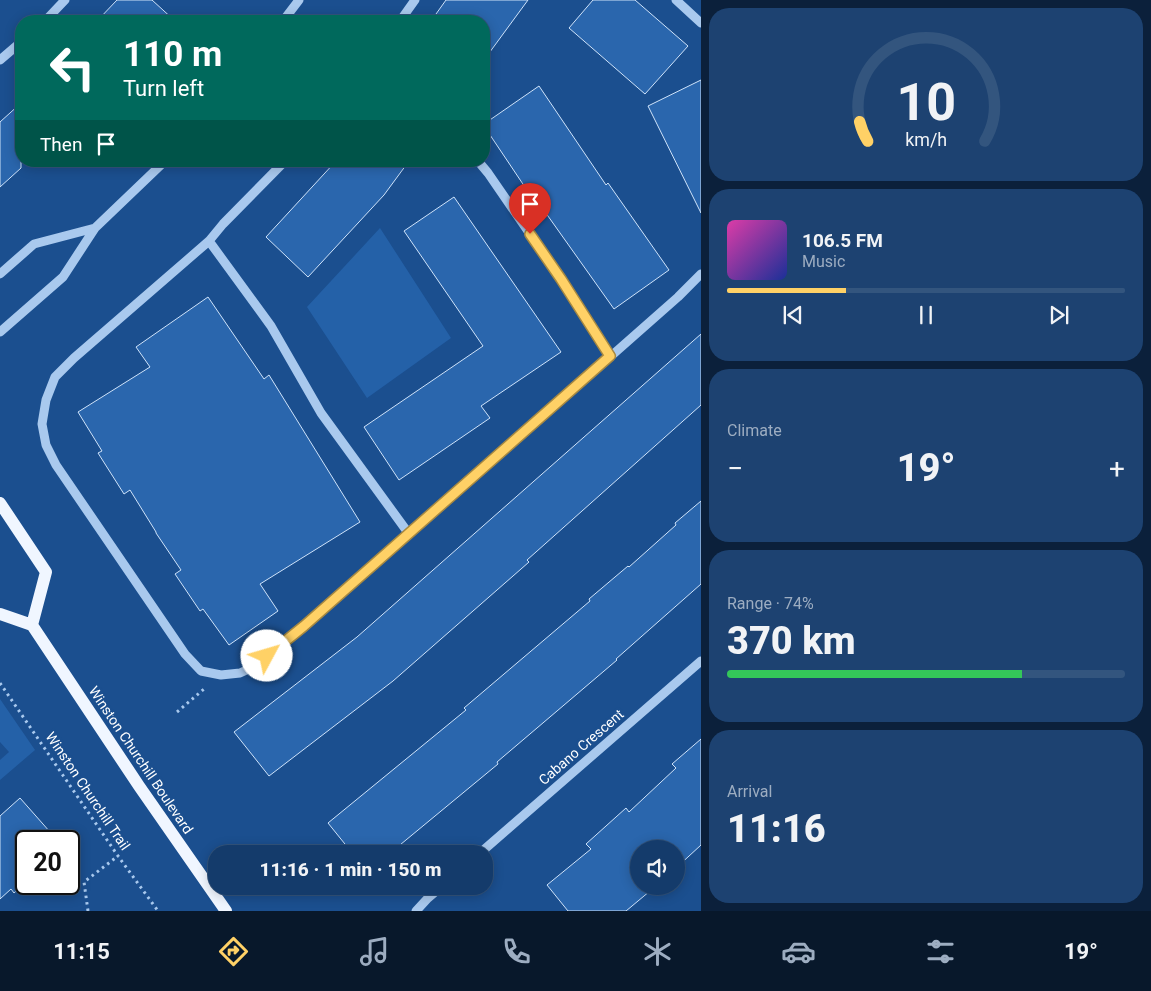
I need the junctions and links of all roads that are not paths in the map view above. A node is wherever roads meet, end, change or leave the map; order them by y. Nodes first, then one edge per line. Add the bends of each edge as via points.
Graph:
1 (65, 0) edge
2 (299, 0) edge
3 (415, 0) edge
4 (676, 0) edge
5 (51, 15) edge
6 (288, 15) edge
7 (404, 15) edge
8 (701, 23) edge
9 (15, 47) edge
10 (0, 60) edge
11 (159, 167) edge
12 (279, 167) edge
13 (483, 167) edge
14 (95, 228) junction
15 (209, 241) junction
16 (0, 274) edge
17 (701, 274) edge
18 (0, 332) edge
19 (610, 356) junction
20 (0, 503) edge
21 (409, 534) junction
22 (0, 614) edge
23 (32, 625) junction
24 (701, 661) edge
25 (489, 845) edge
26 (432, 895) edge
27 (226, 911) edge
28 (416, 911) edge

1 - 5 street
2 - 6 street
3 - 7 street
4 - 8 street
9 - 10 street
11 - 14 street
12 - 15 street
13 - 19 street
14 - 16 street via 34,244
14 - 18 street via 63,277
15 - 21 street via 271,326 321,413
15 - 21 street via 55,377 46,400 42,424 46,445 56,465 185,654 201,671 221,675 240,673 255,666
17 - 19 street
19 - 21 street
20 - 23 main road via 46,572
22 - 23 main road
23 - 27 main road, Winston Churchill Boulevard
24 - 25 street, Cabano Crescent
26 - 28 street

